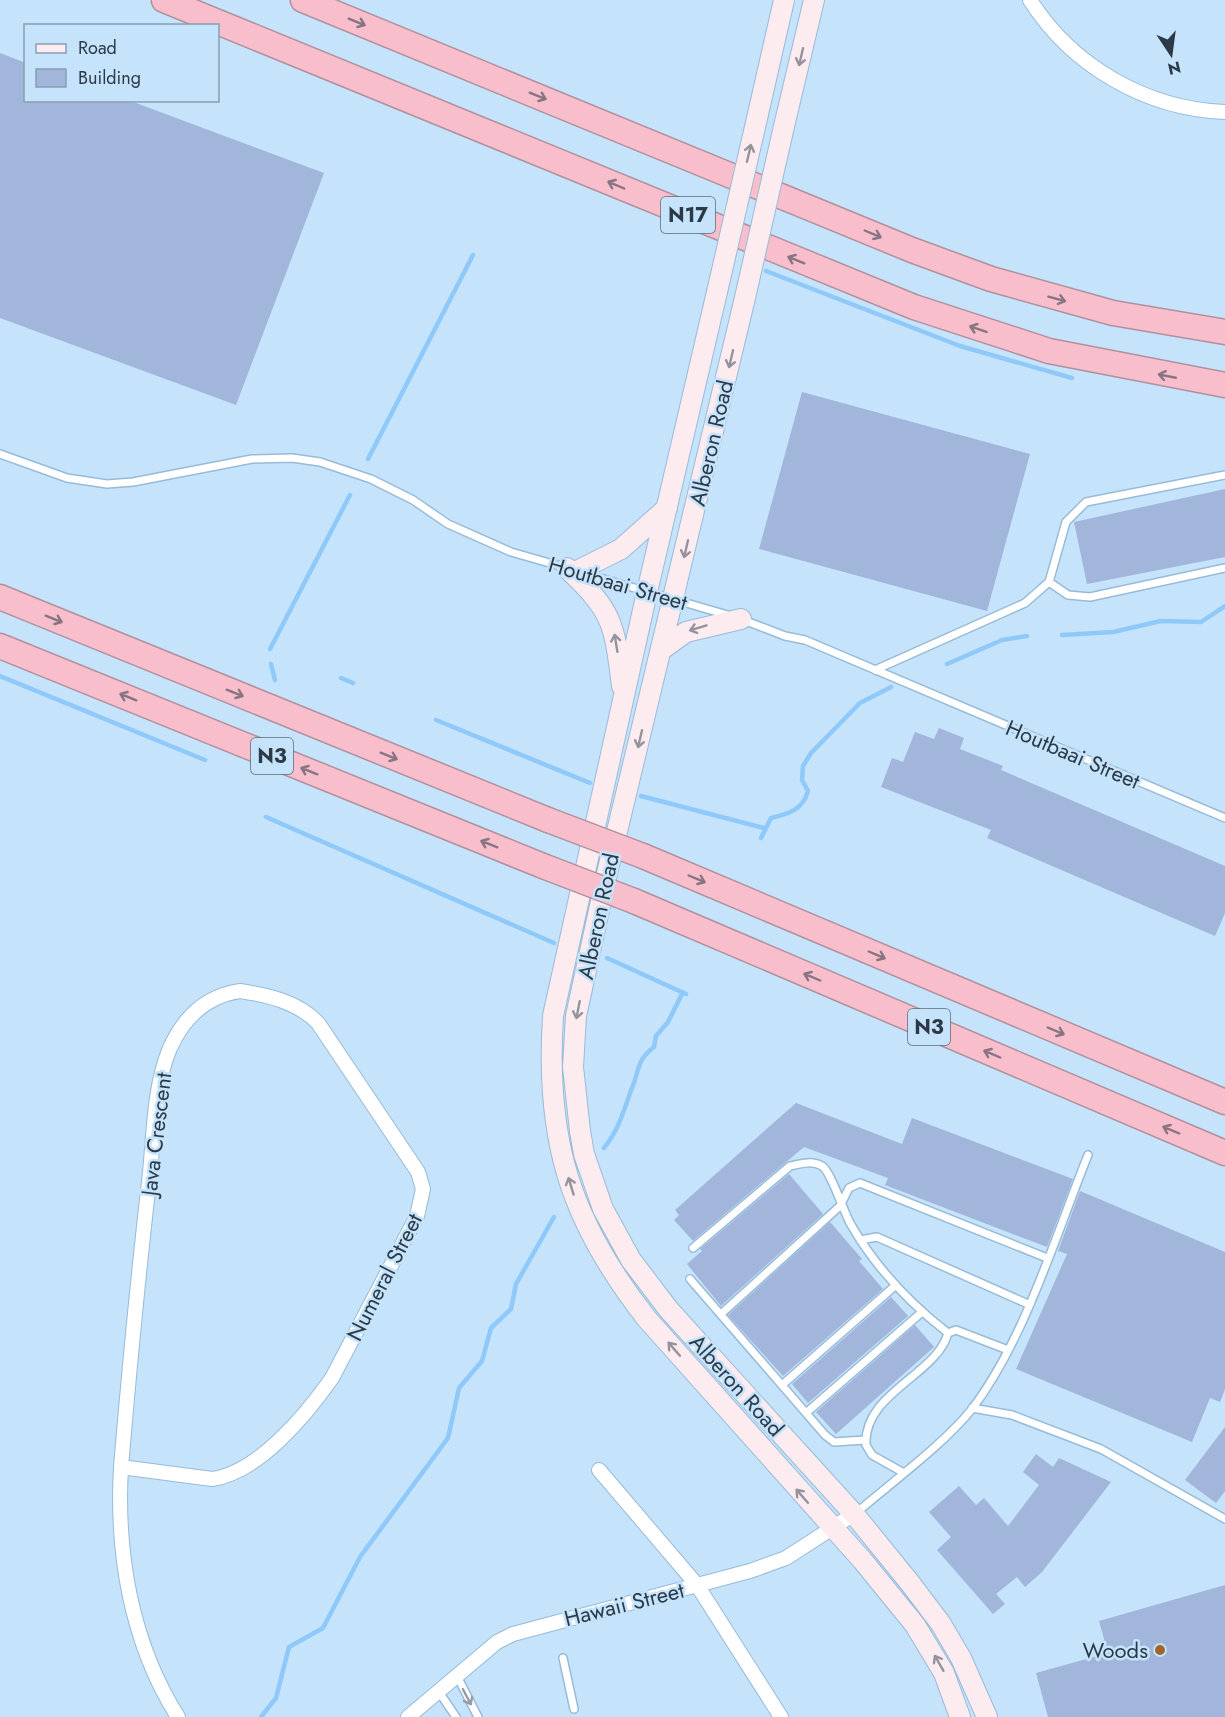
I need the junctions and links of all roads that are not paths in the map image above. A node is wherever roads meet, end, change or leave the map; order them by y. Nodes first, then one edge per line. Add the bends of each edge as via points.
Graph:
1 (164, 0) edge
2 (303, 0) edge
3 (784, 0) edge
4 (814, 0) edge
5 (1030, 0) edge
6 (1225, 112) edge
7 (1225, 332) edge
8 (1225, 385) edge
9 (0, 454) edge
10 (1225, 476) edge
11 (667, 508) junction
12 (1225, 568) edge
13 (572, 570) junction
14 (1049, 582) junction
15 (647, 592) junction
16 (0, 597) edge
17 (674, 599) junction
18 (741, 619) junction
19 (0, 646) edge
20 (661, 650) junction
21 (876, 670) junction
22 (624, 701) junction
23 (1225, 818) edge
24 (1225, 1102) edge
25 (376, 1107) joint
26 (1225, 1154) edge
27 (1088, 1155) dead end
28 (840, 1206) junction
29 (860, 1240) junction
30 (693, 1248) dead end
31 (1047, 1258) junction
32 (690, 1279) dead end
33 (896, 1285) junction
34 (1028, 1304) junction
35 (922, 1312) junction
36 (721, 1314) junction
37 (948, 1333) junction
38 (1008, 1350) junction
39 (782, 1385) junction
40 (972, 1408) junction
41 (806, 1413) junction
42 (865, 1440) junction
43 (121, 1467) junction
44 (599, 1470) dead end
45 (904, 1473) junction
46 (854, 1514) junction
47 (1225, 1519) edge
48 (831, 1529) junction
49 (697, 1585) junction
50 (563, 1658) dead end
51 (457, 1676) junction
52 (439, 1692) junction
53 (574, 1709) dead end
54 (178, 1717) edge
55 (408, 1717) edge
56 (456, 1717) edge
57 (478, 1717) edge
58 (781, 1717) edge
59 (960, 1717) edge
60 (987, 1717) edge

8 -> 1 highway, N17 via 1049,351 914,307
2 -> 7 highway, N17 via 991,279 1113,313
11 -> 3 main road, Alberon Road, bridge
4 -> 17 main road, Alberon Road, bridge
5 - 6 street via 1057,36 1092,67 1118,82 1168,104
9 - 13 lane, Houtbaai Street via 67,478 107,484 252,459 320,462 371,478 458,529 511,552
10 - 14 lane via 1086,502 1066,522
11 - 13 main road via 621,549
11 - 15 main road, Alberon Road
12 - 14 lane via 1090,597 1068,595
13 - 15 lane, Houtbaai Street
22 -> 13 main road via 614,630 601,602
14 - 21 lane via 1024,603
15 - 17 lane, Houtbaai Street
15 - 22 main road, Alberon Road
16 -> 24 highway, N3, bridge via 643,856
17 - 18 lane, Houtbaai Street
17 - 20 main road, Alberon Road
18 -> 20 main road via 686,632
18 - 21 lane, Houtbaai Street
26 -> 19 highway, N3, bridge via 634,901
20 -> 46 main road, Alberon Road via 576,1016 573,1067 584,1154 603,1209 649,1285
21 - 23 lane, Houtbaai Street
48 -> 22 main road, Alberon Road via 615,1278 577,1203 562,1157 552,1093 553,1016
25 - 43 street, Numeral Street via 418,1172 423,1189 420,1208 317,1400 282,1437 239,1472 226,1477 212,1479
25 - 43 street, Java Crescent via 318,1023 302,1009 240,991 206,1002 187,1020 170,1047 159,1089
27 - 31 lane
28 - 29 lane
28 - 30 lane via 828,1172 822,1166 790,1166
28 - 31 lane via 849,1188 860,1183
28 - 36 lane
29 - 33 lane
29 - 34 lane via 877,1237
31 - 34 lane
32 - 36 lane
33 - 35 lane
33 - 39 lane
34 - 38 lane
35 - 37 lane
35 - 41 lane
36 - 39 lane
37 - 38 lane via 963,1331
37 - 42 lane via 945,1345 879,1409
38 - 40 lane
39 - 41 lane
40 - 45 lane
40 - 47 lane via 1012,1414 1101,1449
41 - 42 lane via 834,1442
42 - 45 lane via 868,1452
43 - 54 street, Java Crescent via 119,1532 128,1588 149,1660
44 - 49 street
45 - 46 lane
46 - 48 street, Hawaii Street
46 - 60 main road, Alberon Road via 941,1624 970,1673
48 - 49 street, Hawaii Street via 786,1558
59 -> 48 main road, Alberon Road via 944,1672 924,1638
49 - 51 street, Hawaii Street via 513,1634 497,1642
49 - 58 street
50 - 53 lane
51 - 52 street, Hawaii Street
51 -> 57 lane
52 - 55 street, Hawaii Street
52 - 56 lane

